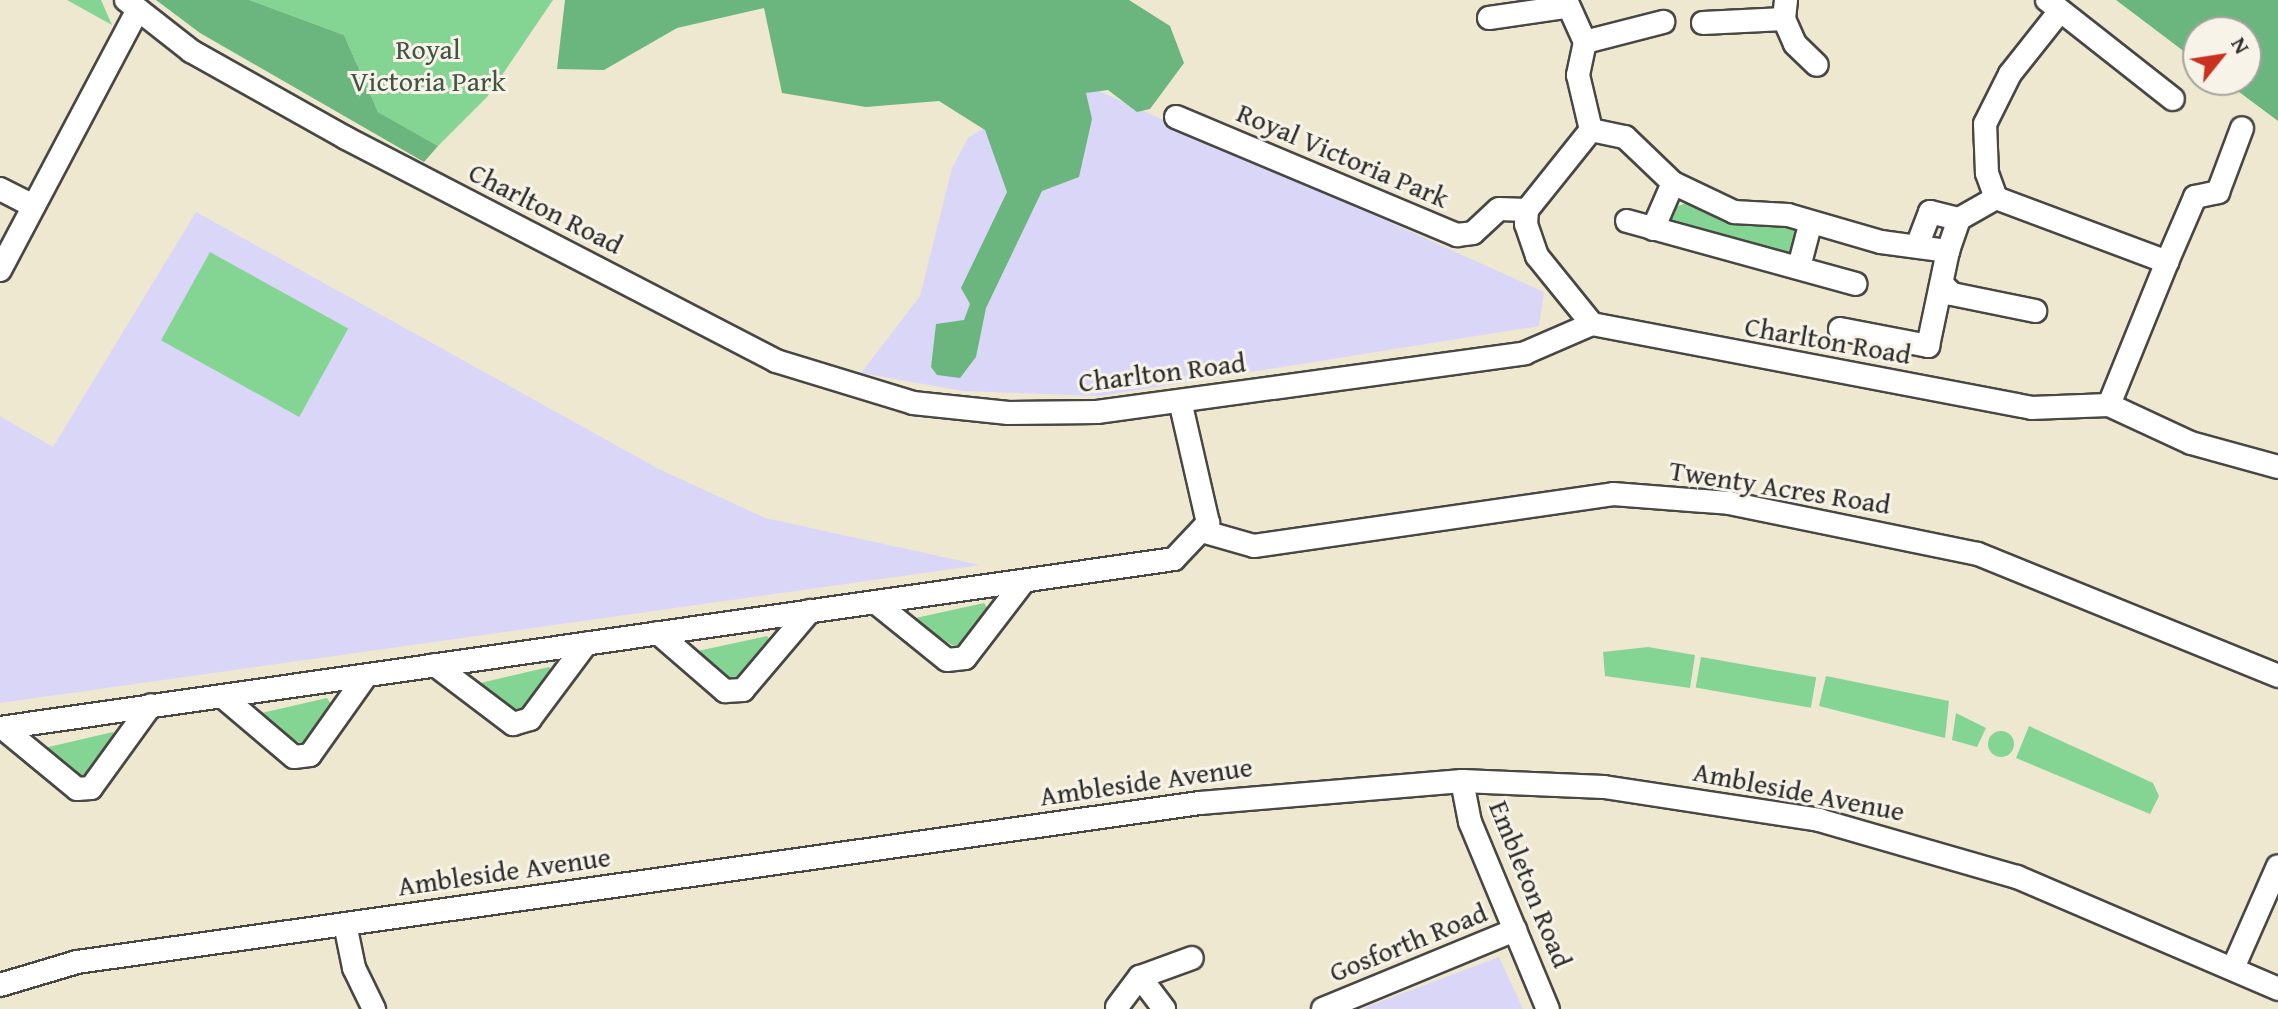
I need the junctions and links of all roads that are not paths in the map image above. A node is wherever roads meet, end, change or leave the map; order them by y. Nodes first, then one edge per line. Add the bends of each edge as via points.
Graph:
1 (1565, 4) edge
2 (2053, 5) edge
3 (131, 7) edge
4 (1785, 9) edge
5 (1489, 18) dead end
6 (1663, 22) dead end
7 (1703, 23) dead end
8 (1585, 42) junction
9 (1817, 65) dead end
10 (2173, 99) dead end
11 (1176, 117) dead end
12 (2242, 128) dead end
13 (1591, 130) junction
14 (1673, 183) junction
15 (0, 189) edge
16 (1996, 198) junction
17 (31, 205) junction
18 (1527, 210) junction
19 (1959, 219) junction
20 (1627, 221) dead end
21 (1810, 225) junction
22 (1653, 229) junction
23 (1919, 241) junction
24 (1948, 251) junction
25 (2167, 262) junction
26 (1799, 267) junction
27 (0, 270) edge
28 (1855, 284) dead end
29 (1942, 284) junction
30 (2035, 311) dead end
31 (1592, 324) junction
32 (1840, 329) dead end
33 (1180, 401) junction
34 (2109, 405) junction
35 (2278, 467) edge
36 (1205, 532) junction
37 (1024, 581) junction
38 (875, 602) junction
39 (810, 611) junction
40 (658, 633) junction
41 (586, 644) junction
42 (435, 665) junction
43 (366, 676) junction
44 (2278, 676) edge
45 (222, 696) junction
46 (151, 705) junction
47 (1, 728) edge
48 (1462, 781) junction
49 (2278, 866) edge
50 (345, 924) junction
51 (1515, 930) junction
52 (1192, 958) dead end
53 (2233, 968) junction
54 (1140, 977) junction
55 (0, 985) edge
56 (2278, 989) edge
57 (1117, 1007) dead end
58 (374, 1009) edge
59 (1164, 1009) edge
60 (1323, 1009) edge
61 (1548, 1009) edge

1 - 5 street
1 - 8 street
2 - 10 street
2 - 16 street via 1985,124 1987,173
3 - 17 street
3 - 33 street, Charlton Road via 346,138 776,361 874,394 962,409 1083,412
4 - 7 street
4 - 9 street via 1800,53
6 - 8 street
8 - 13 street via 1578,75
11 - 18 street, Royal Victoria Park via 1457,235 1473,233 1499,209
12 - 25 street via 2218,192 2195,197
13 - 14 street via 1625,137
13 - 18 street
14 - 21 street via 1726,209 1788,215
14 - 22 street
15 - 17 street
16 - 19 street
16 - 25 street
17 - 27 street
18 - 31 street via 1535,252
19 - 23 street via 1930,212
19 - 24 street
20 - 22 street
21 - 23 street via 1881,242
21 - 26 street
22 - 26 street
23 - 24 street
24 - 29 street
25 - 34 street
26 - 28 street
29 - 30 street via 1952,294
29 - 32 street via 1928,346
31 - 33 street, Charlton Road via 1525,353
31 - 34 street, Charlton Road via 2031,408
33 - 36 street via 1208,511
34 - 35 street, Charlton Road via 2191,443
36 - 37 street via 1174,559
36 - 44 street, Twenty Acres Road via 1254,546 1613,494 1729,503 2018,566
37 - 38 street
37 - 38 street via 965,658 947,660
38 - 39 street
39 - 40 street
39 - 40 street via 743,690 725,691
40 - 41 street
41 - 42 street
41 - 42 street via 530,719 513,724
42 - 43 street
43 - 45 street
43 - 45 street via 310,755 294,757
45 - 46 street
46 - 47 street
46 - 47 street via 91,788 77,789
48 - 50 street, Ambleside Avenue via 1200,803
48 - 51 street, Embleton Road via 1470,822
48 - 53 street, Ambleside Avenue via 1604,787 1819,820 2017,877
49 - 53 street
50 - 55 street, Ambleside Avenue via 77,962
50 - 58 street via 354,968
51 - 60 street, Gosforth Road
51 - 61 street, Embleton Road
52 - 54 street
53 - 56 street, Ambleside Avenue
54 - 57 street
54 - 59 street

